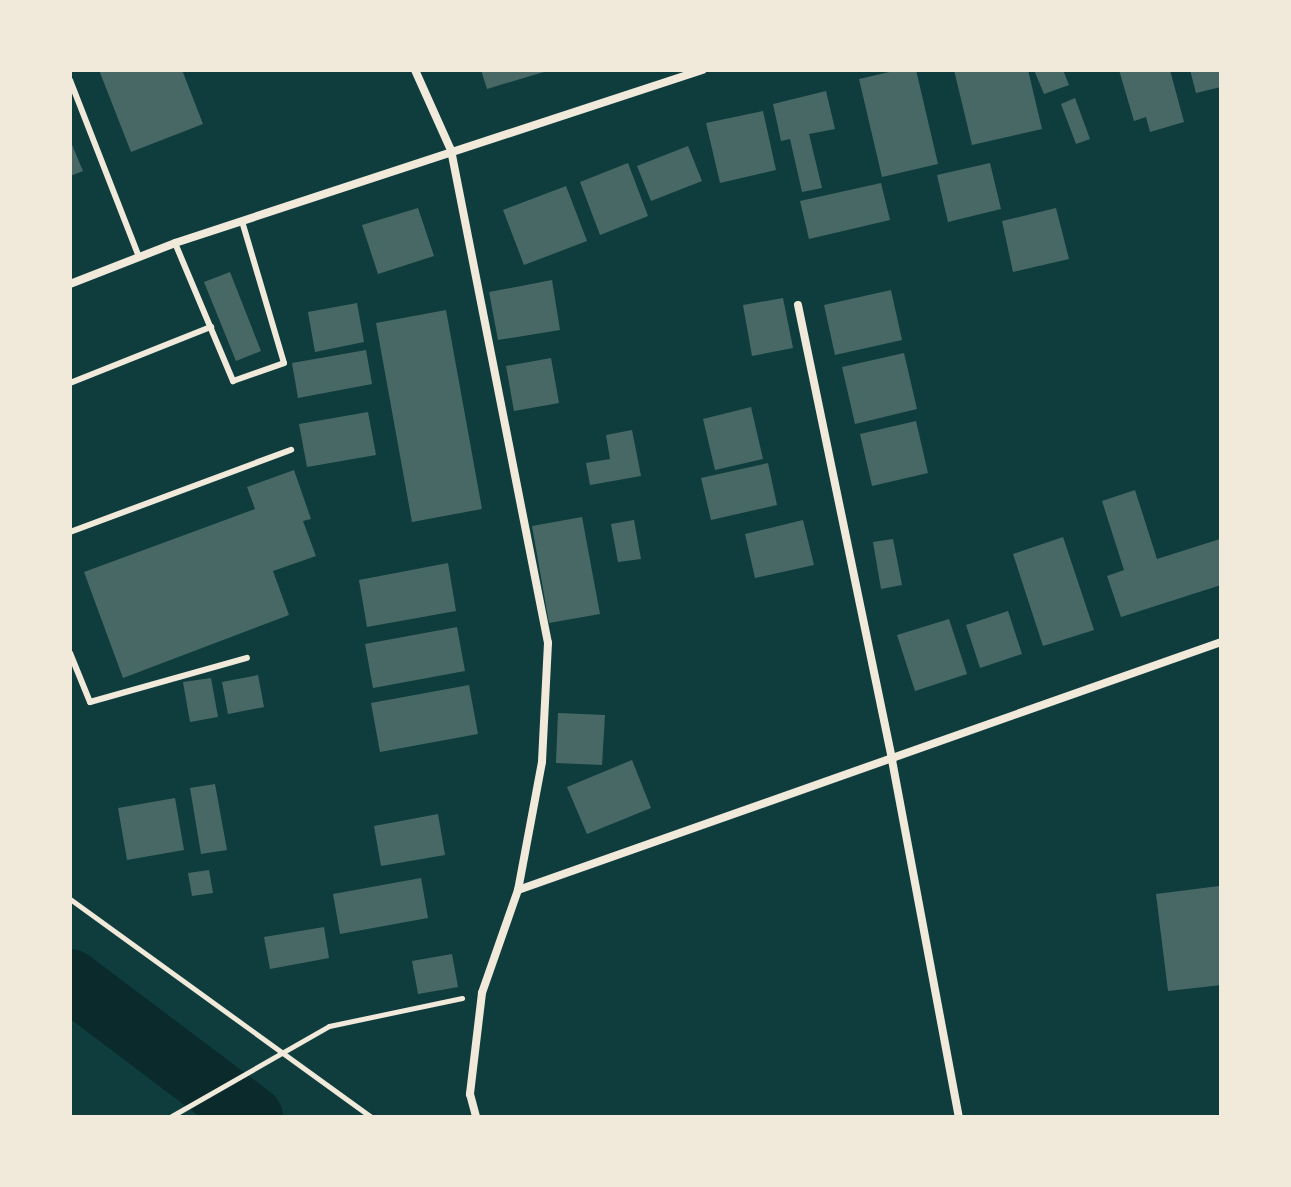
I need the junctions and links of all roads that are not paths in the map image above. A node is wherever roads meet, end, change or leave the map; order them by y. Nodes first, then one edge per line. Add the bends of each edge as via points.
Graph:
1 (415, 70) edge
2 (702, 70) edge
3 (70, 80) edge
4 (451, 150) junction
5 (242, 221) junction
6 (175, 243) junction
7 (139, 257) junction
8 (70, 284) edge
9 (798, 305) dead end
10 (211, 327) junction
11 (70, 383) edge
12 (291, 450) dead end
13 (70, 532) edge
14 (1221, 642) edge
15 (70, 653) edge
16 (247, 658) dead end
17 (892, 760) junction
18 (518, 890) junction
19 (476, 1117) edge
20 (959, 1117) edge

1 - 4 street
2 - 4 street
3 - 7 lane
4 - 5 street
4 - 18 street via 548,643 542,762
5 - 6 street
5 - 10 lane via 284,363 233,381
6 - 7 street
6 - 10 lane
7 - 8 street
9 - 17 street
10 - 11 lane
12 - 13 lane
14 - 17 street
15 - 16 lane via 90,702
17 - 18 street
17 - 20 street
18 - 19 street via 482,993 470,1094

